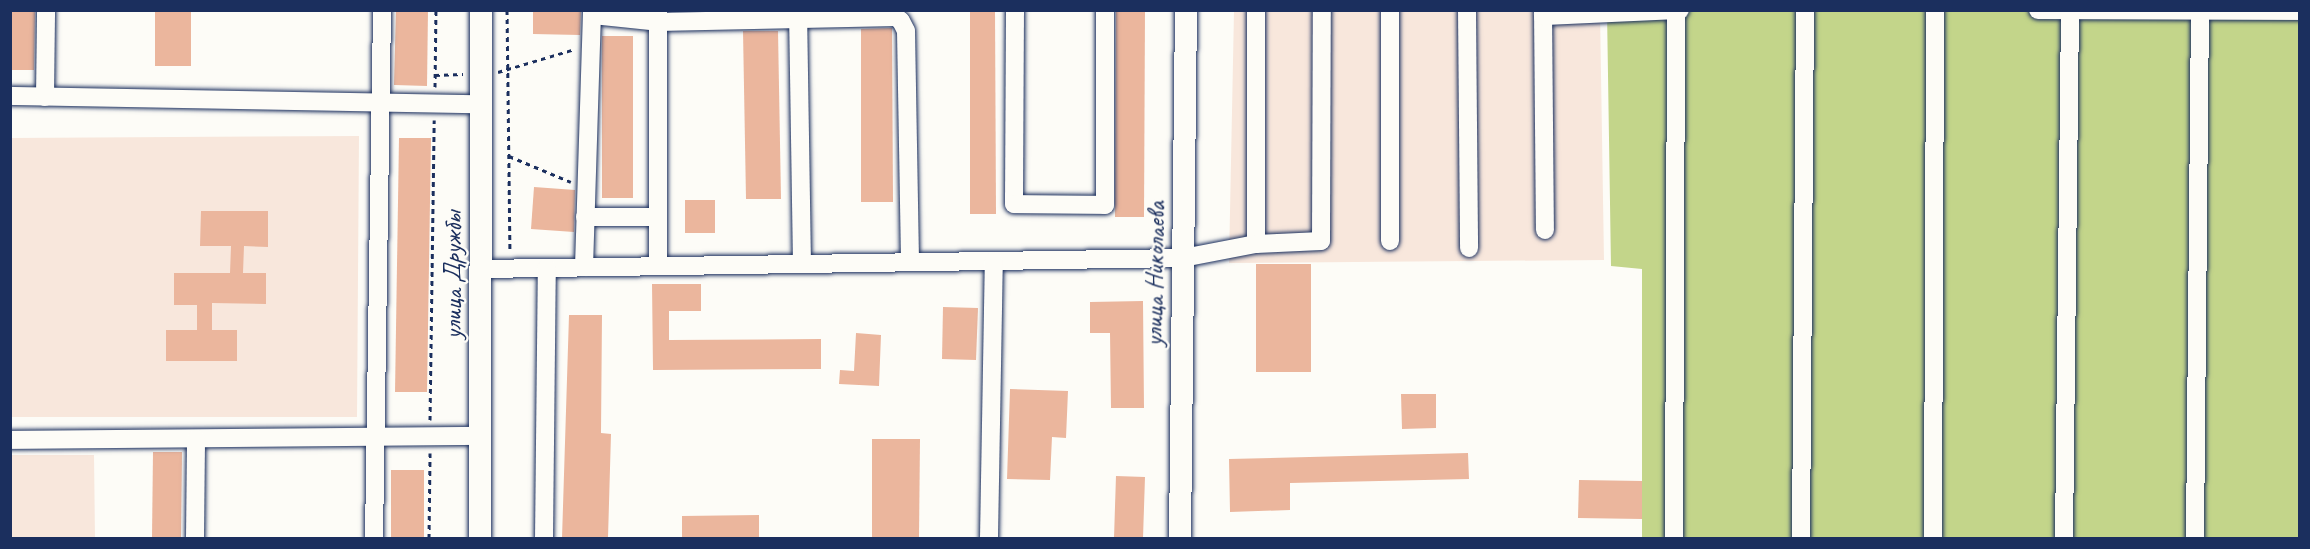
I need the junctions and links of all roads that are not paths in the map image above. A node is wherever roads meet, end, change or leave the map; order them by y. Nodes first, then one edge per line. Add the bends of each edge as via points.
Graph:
1 (46, 10) edge
2 (382, 10) edge
3 (482, 10) edge
4 (1015, 10) edge
5 (1105, 10) edge
6 (1186, 10) edge
7 (1257, 10) edge
8 (1322, 10) edge
9 (1390, 10) edge
10 (1467, 10) edge
11 (1805, 10) edge
12 (1935, 10) edge
13 (2038, 10) edge
14 (2200, 10) edge
15 (1678, 11) edge
16 (2070, 11) edge
17 (2300, 11) edge
18 (593, 13) edge
19 (1543, 13) edge
20 (798, 15) edge
21 (658, 16) edge
22 (10, 96) edge
23 (45, 97) junction
24 (381, 103) junction
25 (481, 104) junction
26 (585, 217) junction
27 (658, 217) junction
28 (1545, 230) dead end
29 (1390, 241) dead end
30 (1256, 244) junction
31 (1469, 248) dead end
32 (1183, 258) junction
33 (994, 261) junction
34 (910, 262) junction
35 (802, 264) junction
36 (658, 266) junction
37 (584, 267) junction
38 (547, 268) junction
39 (482, 269) junction
40 (481, 436) junction
41 (374, 437) junction
42 (196, 439) junction
43 (10, 440) edge
44 (195, 538) edge
45 (374, 538) edge
46 (480, 538) edge
47 (544, 538) edge
48 (989, 538) edge
49 (1180, 538) edge
50 (1674, 538) edge
51 (1801, 538) edge
52 (1933, 538) edge
53 (2064, 538) edge
54 (2195, 538) edge

1 - 23 street
2 - 24 street
3 - 25 main road, улица Дружбы
4 - 5 street via 1014,204 1105,205
6 - 32 main road, улица Николаева
7 - 30 street
8 - 30 street via 1321,241
9 - 29 street
10 - 31 street
11 - 51 street
12 - 52 street
13 - 16 street
14 - 16 street
14 - 17 street
14 - 54 street
15 - 19 street
15 - 50 street
16 - 53 street
18 - 21 street
18 - 26 street
19 - 28 street
20 - 21 street
20 - 34 street via 896,17 904,25
20 - 35 street
21 - 27 street
22 - 23 street
23 - 24 street
24 - 25 street
24 - 41 street
25 - 39 main road, улица Дружбы
26 - 27 street
26 - 37 street
27 - 36 street
30 - 32 street
32 - 33 street
32 - 49 main road, улица Николаева
33 - 34 street
33 - 48 street
34 - 35 street
35 - 36 street
36 - 37 street
37 - 38 street
38 - 39 street
38 - 47 street
39 - 40 main road, улица Дружбы
40 - 41 street
40 - 46 main road, улица Дружбы
41 - 42 street
41 - 45 street
42 - 43 street
42 - 44 street

